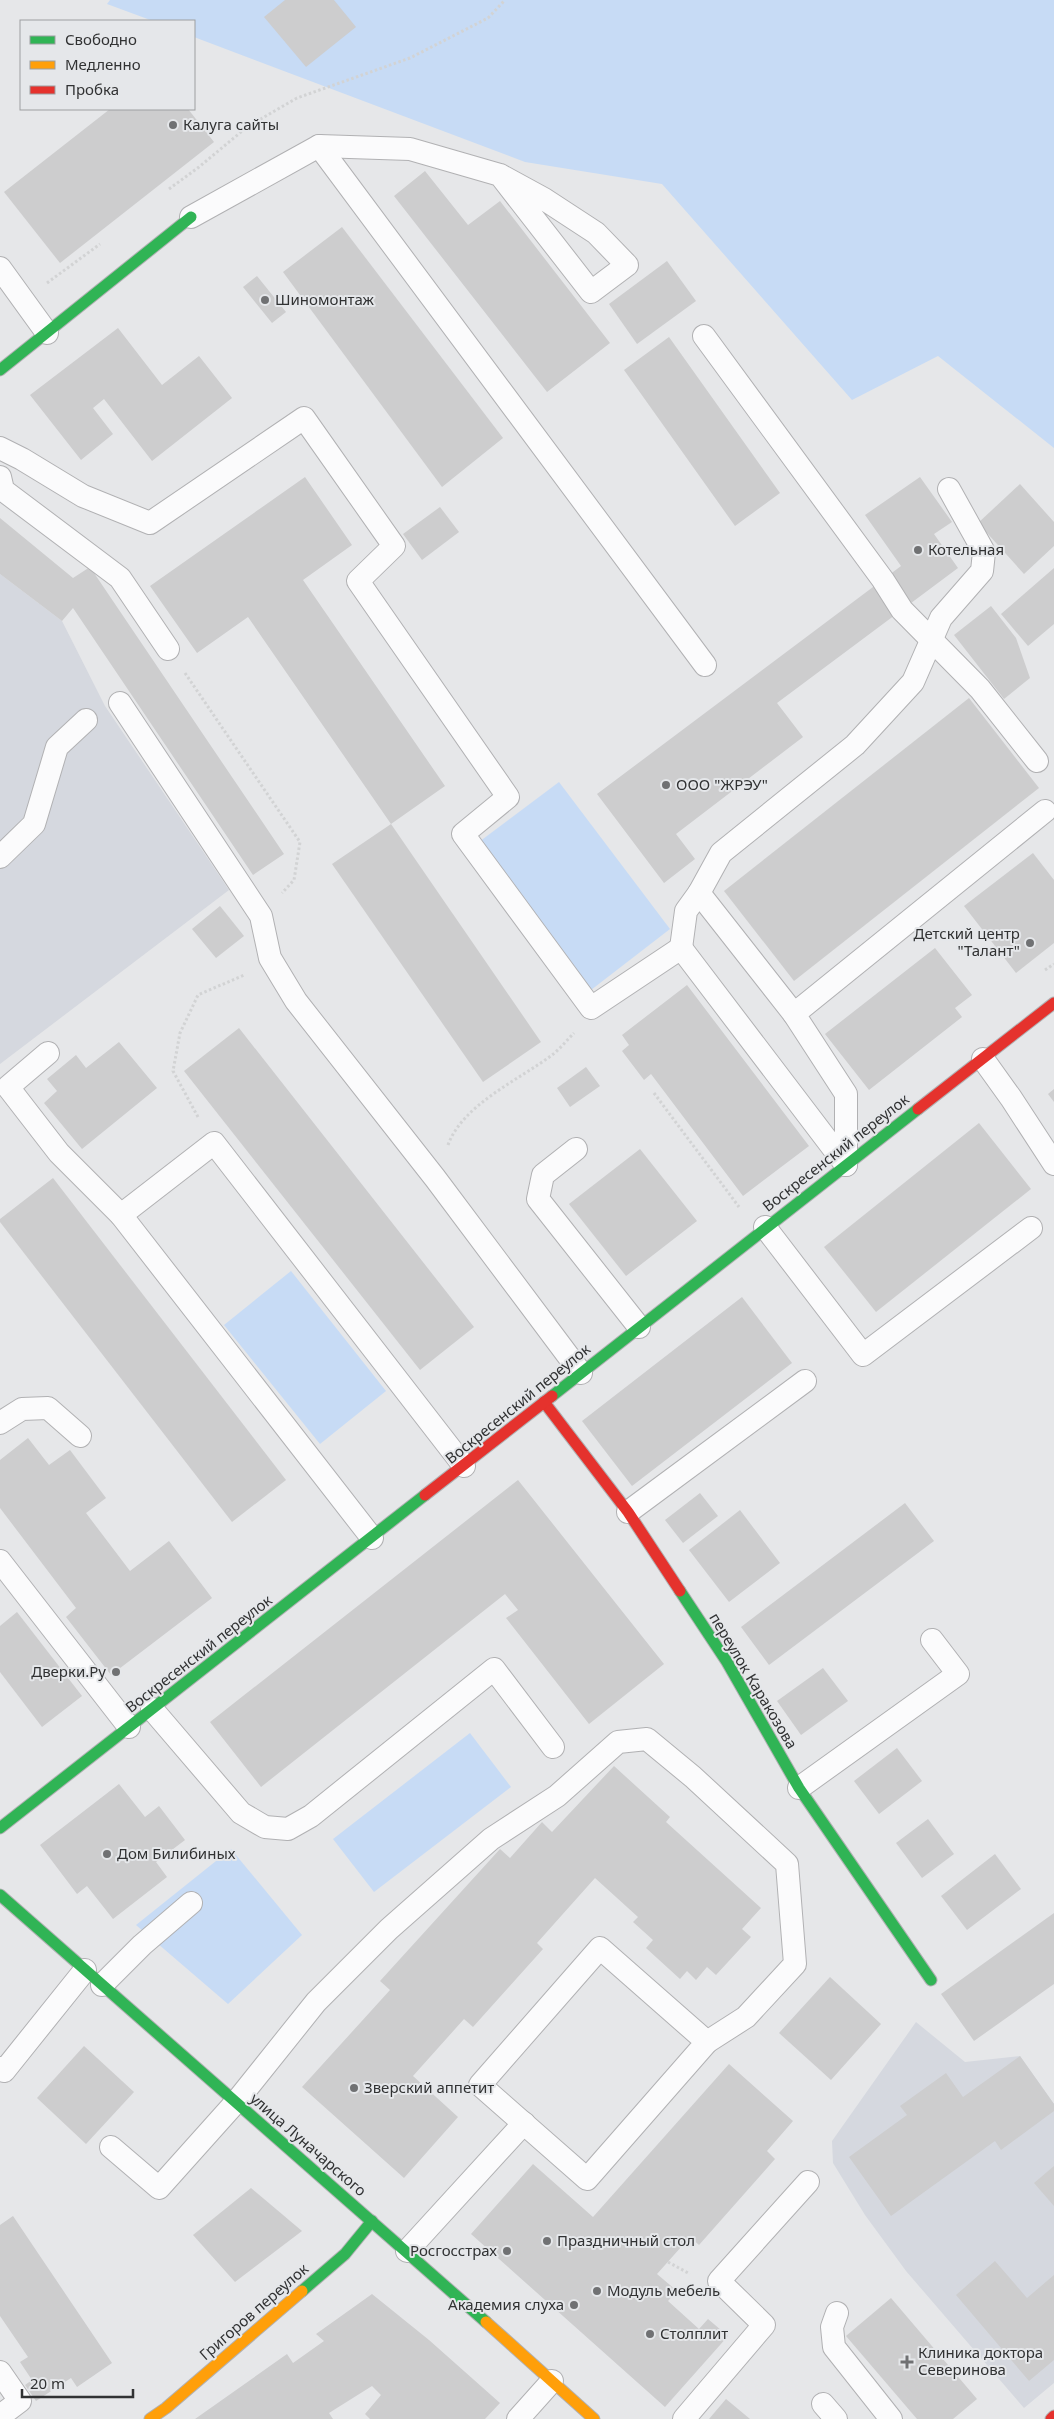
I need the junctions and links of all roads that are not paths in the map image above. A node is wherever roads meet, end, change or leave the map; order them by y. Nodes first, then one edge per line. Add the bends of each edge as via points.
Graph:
1 (319, 146) junction
2 (500, 175) junction
3 (191, 217) joint
4 (0, 268) edge
5 (47, 333) junction
6 (704, 336) dead end
7 (0, 370) edge
8 (0, 448) edge
9 (0, 477) edge
10 (949, 489) dead end
11 (931, 640) junction
12 (168, 649) road end
13 (705, 665) dead end
14 (120, 703) dead end
15 (86, 720) dead end
16 (1037, 761) dead end
17 (1045, 811) dead end
18 (0, 857) edge
19 (699, 893) junction
20 (681, 948) junction
21 (1054, 1003) edge
22 (794, 1014) junction
23 (48, 1053) dead end
24 (983, 1059) junction
25 (576, 1149) dead end
26 (1054, 1164) edge
27 (846, 1165) junction
28 (121, 1215) junction
29 (765, 1227) junction
30 (1031, 1228) dead end
31 (639, 1327) junction
32 (581, 1373) junction
33 (805, 1381) dead end
34 (544, 1402) junction
35 (0, 1423) edge
36 (80, 1436) dead end
37 (464, 1466) junction
38 (628, 1512) junction
39 (372, 1538) junction
40 (0, 1561) edge
41 (932, 1640) dead end
42 (152, 1709) junction
43 (129, 1728) junction
44 (553, 1747) dead end
45 (798, 1788) junction
46 (0, 1828) edge
47 (0, 1895) edge
48 (191, 1903) dead end
49 (85, 1970) junction
50 (931, 1980) dead end
51 (102, 1985) junction
52 (707, 2042) junction
53 (0, 2068) edge
54 (236, 2102) junction
55 (524, 2123) junction
56 (112, 2147) dead end
57 (808, 2182) dead end
58 (372, 2221) junction
59 (407, 2251) junction
60 (837, 2313) dead end
61 (0, 2372) edge
62 (552, 2381) junction
63 (163, 2415) edge
64 (0, 2416) edge
65 (1054, 2416) edge
66 (518, 2419) edge
67 (594, 2419) edge
68 (684, 2419) edge
69 (891, 2419) edge
70 (1051, 2419) edge

1 - 2 lane via 410,149
1 - 3 lane
1 - 13 lane
2 - 2 lane via 596,232 627,265 591,292
3 - 5 street
4 - 5 lane
5 - 7 street
6 - 11 lane via 902,610
8 - 20 lane via 83,496 150,523 304,418 394,546 358,581 508,797 462,834 591,1008
9 - 12 lane via 4,490 120,578
10 - 11 lane via 984,552 982,571 941,618
11 - 16 lane via 980,689
11 - 19 lane via 913,682 854,745 721,853
14 - 32 lane via 261,916 270,958 296,1001 435,1178
15 - 18 lane via 57,747 34,824
17 - 22 lane
19 - 20 lane via 686,911
19 - 22 lane
20 - 27 lane
21 - 24 street, Воскресенский переулок
22 - 27 lane via 846,1094
23 - 28 lane via 8,1087 59,1153
24 - 26 lane
24 - 27 street, Воскресенский переулок
25 - 31 lane via 543,1174 538,1199
27 - 29 street, Воскресенский переулок
28 - 37 lane via 214,1143
28 - 39 lane
29 - 30 lane via 863,1355
29 - 31 street, Воскресенский переулок
31 - 32 street, Воскресенский переулок
32 - 34 street, Воскресенский переулок
33 - 38 lane
34 - 37 street, Воскресенский переулок
34 - 38 street, переулок Каракозова
35 - 36 lane via 22,1409 48,1408
37 - 39 street, Воскресенский переулок
38 - 45 street, переулок Каракозова via 726,1662
39 - 42 street, Воскресенский переулок
40 - 43 lane
41 - 45 lane via 958,1674
42 - 43 street, Воскресенский переулок
42 - 44 lane via 241,1813 265,1827 288,1829 311,1816 494,1669
43 - 46 street, Воскресенский переулок
45 - 50 street, переулок Каракозова
47 - 49 street, улица Луначарского
48 - 51 lane
49 - 51 street, улица Луначарского
49 - 53 lane via 4,2071
51 - 54 street, улица Луначарского
52 - 54 lane via 746,2017 795,1964 787,1864 686,1770 647,1739 618,1742 557,1796 491,1839 389,1929 316,2002
52 - 55 lane via 587,2178
52 - 55 lane via 600,1948 480,2084
54 - 56 lane via 159,2188
54 - 58 street, улица Луначарского
55 - 59 lane
57 - 68 lane via 719,2281 764,2324
58 - 59 street, улица Луначарского
58 - 63 street, Григоров переулок via 345,2254
59 - 62 street, улица Луначарского
60 - 69 lane via 832,2327 834,2347
61 - 64 lane via 20,2401
62 - 66 lane
62 - 67 street, улица Луначарского
65 - 70 street

